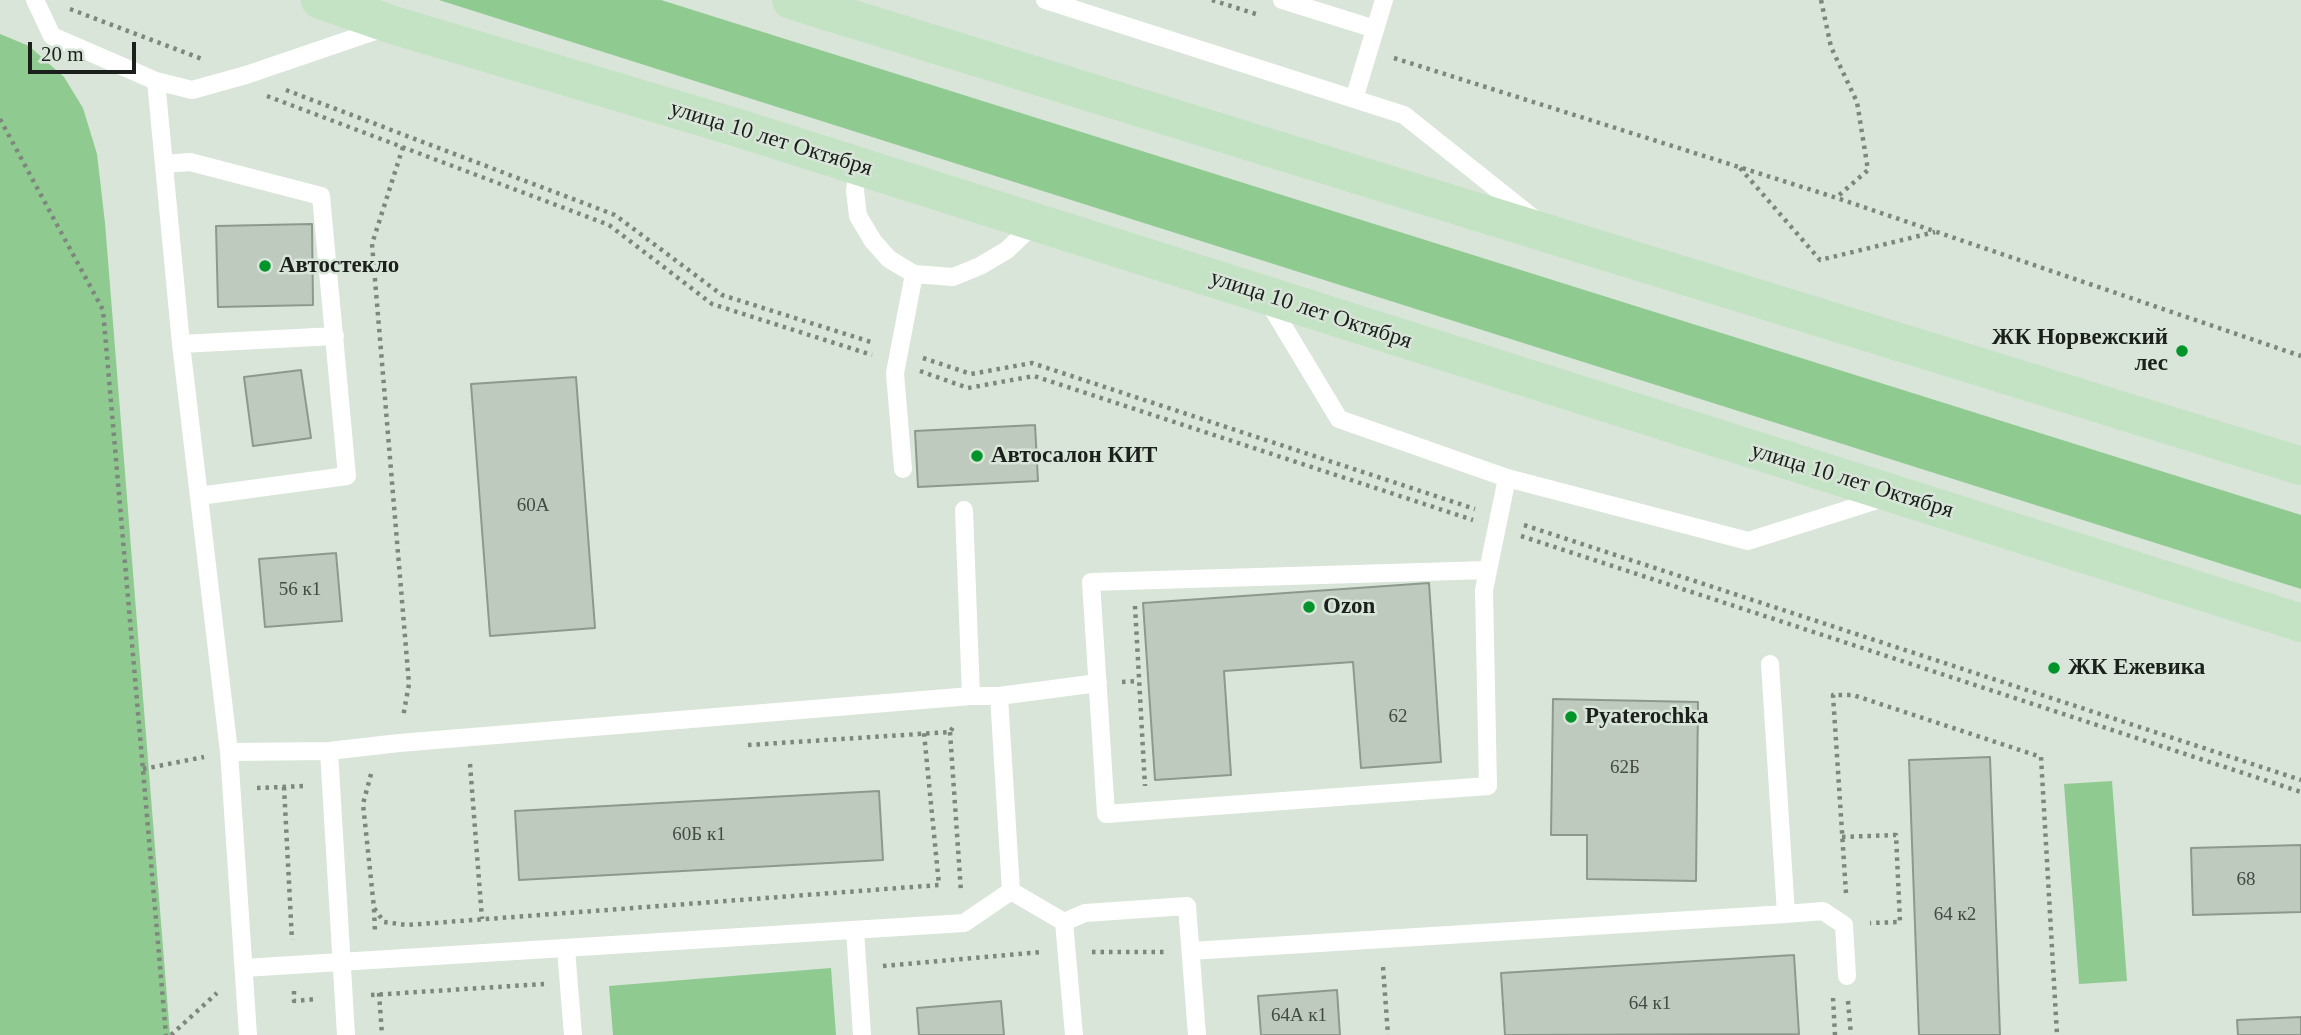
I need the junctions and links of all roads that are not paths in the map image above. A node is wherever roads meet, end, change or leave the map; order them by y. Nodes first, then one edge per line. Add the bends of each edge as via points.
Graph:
1 (35, 0) edge
2 (320, 0) edge
3 (791, 0) edge
4 (1282, 0) edge
5 (1384, 0) edge
6 (1048, 1) edge
7 (393, 25) junction
8 (1375, 29) junction
9 (156, 81) junction
10 (1354, 99) junction
11 (164, 164) junction
12 (858, 166) junction
13 (1036, 222) junction
14 (1556, 236) junction
15 (914, 275) junction
16 (1265, 295) junction
17 (335, 336) junction
18 (181, 344) junction
19 (2301, 467) edge
20 (903, 469) dead end
21 (1507, 478) junction
22 (1894, 494) junction
23 (199, 496) junction
24 (964, 510) dead end
25 (1488, 570) junction
26 (2301, 623) edge
27 (1770, 664) dead end
28 (1098, 683) junction
29 (971, 696) junction
30 (999, 696) junction
31 (329, 751) junction
32 (229, 752) junction
33 (1012, 891) junction
34 (1786, 914) junction
35 (1064, 922) junction
36 (855, 930) junction
37 (566, 949) junction
38 (1191, 951) junction
39 (342, 964) junction
40 (244, 968) junction
41 (1847, 976) dead end
42 (248, 1035) edge
43 (346, 1035) edge
44 (573, 1035) edge
45 (862, 1035) edge
46 (1074, 1035) edge
47 (1197, 1035) edge

1 - 9 lane via 52,36
2 - 7 main road, улица 10 лет Октября
3 - 14 main road
4 - 8 lane
5 - 8 lane
6 - 10 lane
7 - 9 lane via 192,90
7 - 12 main road, улица 10 лет Октября
8 - 10 lane
9 - 11 lane
10 - 14 lane via 1404,115
11 - 17 lane via 190,162 321,196
11 - 18 lane
12 - 13 main road, улица 10 лет Октября
12 - 15 lane via 858,216 889,259
13 - 15 lane via 1007,250 980,266 953,277
13 - 16 main road, улица 10 лет Октября
14 - 19 main road
15 - 20 lane via 895,373
16 - 21 lane via 1339,419
16 - 22 main road, улица 10 лет Октября
17 - 18 lane
17 - 23 lane via 347,476
18 - 23 lane
21 - 22 lane via 1748,541
21 - 25 lane
22 - 26 main road, улица 10 лет Октября
23 - 32 lane
24 - 29 lane
25 - 28 lane via 1091,582
25 - 28 lane via 1484,590 1488,786 1106,814
27 - 34 lane
28 - 30 lane
29 - 30 lane
29 - 31 lane
30 - 33 lane
31 - 32 lane
31 - 39 lane
32 - 40 lane
33 - 35 lane
33 - 36 lane via 964,923
34 - 38 lane
34 - 41 lane via 1823,911 1846,925
35 - 38 lane via 1085,913 1187,906
35 - 46 lane
36 - 37 lane
36 - 45 lane
37 - 39 lane
37 - 44 lane
38 - 47 lane
39 - 40 lane
39 - 43 lane
40 - 42 lane

